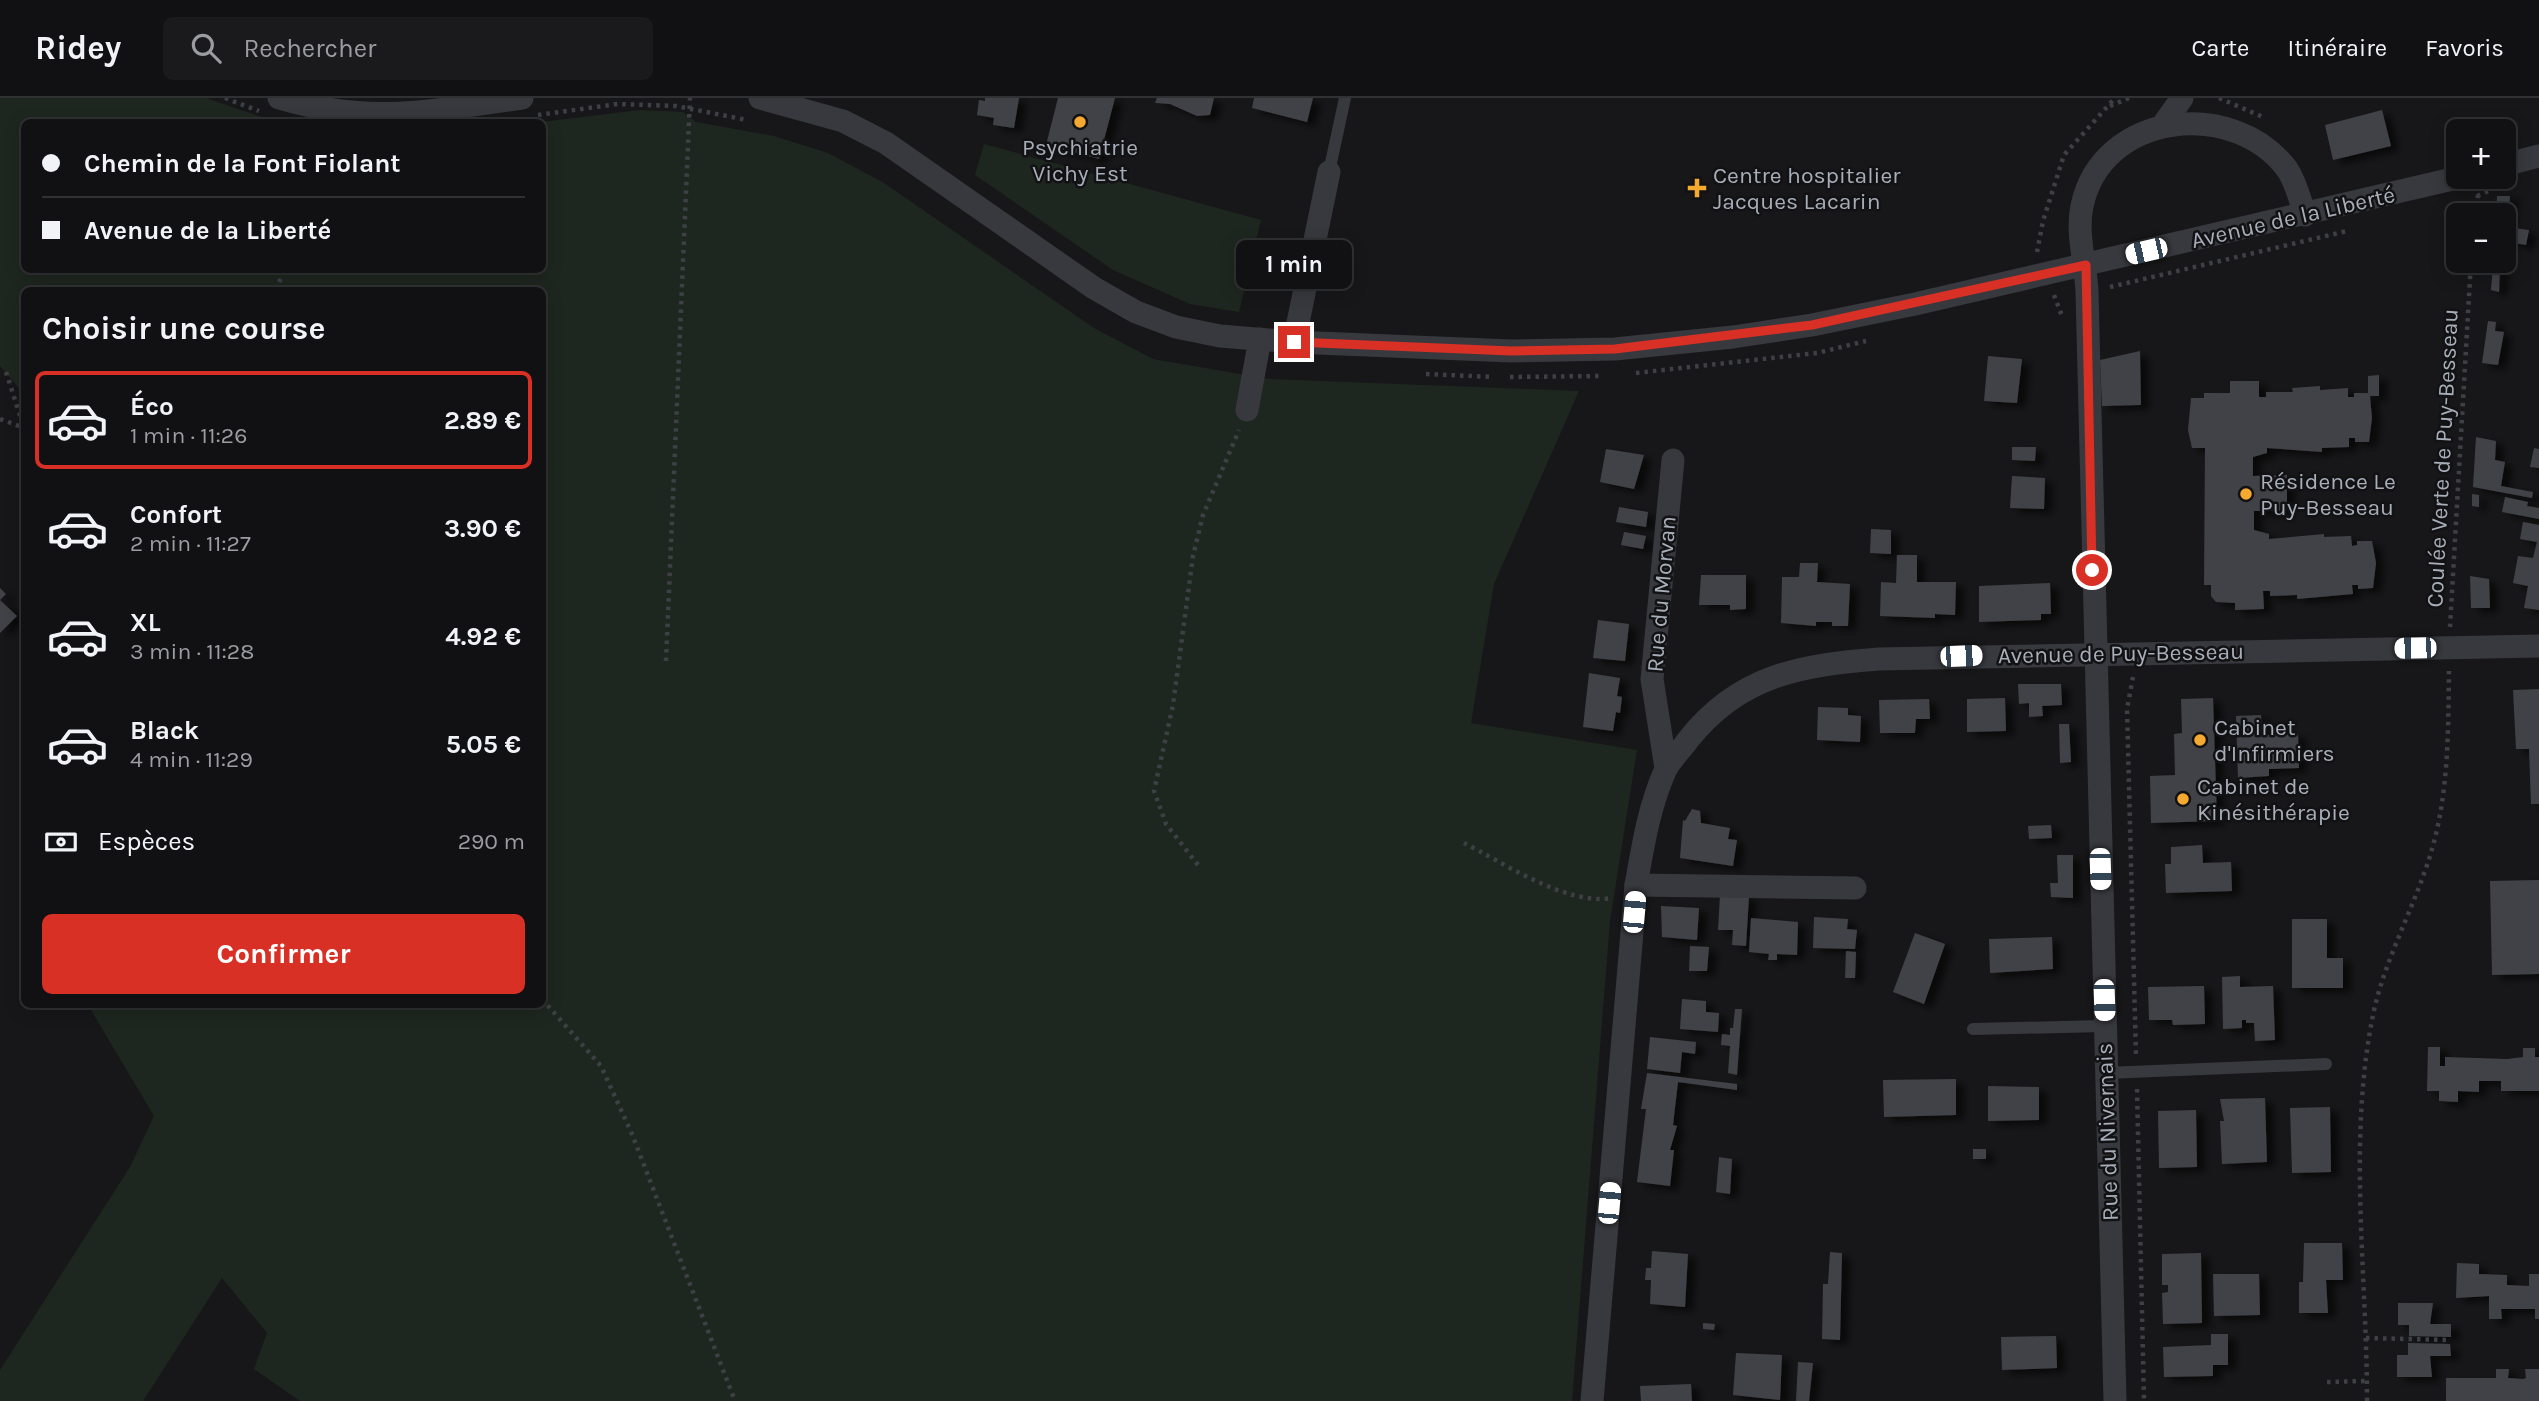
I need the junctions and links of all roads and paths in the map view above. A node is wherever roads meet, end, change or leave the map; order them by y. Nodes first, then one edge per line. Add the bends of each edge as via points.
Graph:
1 (279, 98) edge
2 (690, 98) edge
3 (760, 98) edge
4 (1345, 98) edge
5 (2129, 98) edge
6 (2182, 98) edge
7 (472, 102) edge
8 (523, 108) edge
9 (2106, 108) dead end
10 (2197, 108) edge
11 (690, 111) junction
12 (2165, 122) junction
13 (2539, 156) edge
14 (2516, 162) edge
15 (1328, 172) joint
16 (2446, 181) edge
17 (2478, 195) dead end
18 (2477, 203) edge
19 (2305, 215) junction
20 (2081, 242) junction
21 (2024, 255) dead end
22 (2086, 265) junction
23 (2470, 273) edge
24 (1260, 340) junction
25 (1294, 342) junction
26 (6, 372) dead end
27 (1247, 410) joint
28 (0, 419) edge
29 (21, 419) edge
30 (21, 427) edge
31 (1673, 460) dead end
32 (2449, 646) junction
33 (2539, 646) edge
34 (2138, 652) junction
35 (2094, 653) junction
36 (666, 661) dead end
37 (1666, 768) junction
38 (1464, 843) dead end
39 (1198, 865) dead end
40 (1636, 885) junction
41 (1855, 888) dead end
42 (546, 1004) edge
43 (2105, 1026) junction
44 (1973, 1029) dead end
45 (2326, 1064) dead end
46 (2136, 1071) junction
47 (2106, 1073) junction
48 (2366, 1338) junction
49 (2451, 1340) dead end
50 (2367, 1381) junction
51 (2327, 1382) dead end
52 (735, 1401) edge
53 (1592, 1401) edge
54 (2115, 1401) edge
55 (2144, 1401) edge
56 (2367, 1401) edge

1 - 7 street via 338,113 375,116
2 - 11 path
3 - 24 street, Avenue de la Liberté via 843,121 886,143 1094,288 1136,312 1176,327
4 - 15 lane
5 - 9 path
6 - 12 street
7 - 8 street
8 - 11 path via 618,104 676,106
10 - 12 street
10 - 19 street via 2268,149 2287,170
11 - 36 path
12 - 20 street, Rue du Nivernais via 2121,142 2092,177 2081,207
13 - 14 street
15 - 25 street
16 - 19 street, Avenue de la Liberté
17 - 18 path
19 - 22 street, Avenue de la Liberté
20 - 21 path
20 - 22 street, Rue du Nivernais
22 - 25 street, Avenue de la Liberté via 1812,325 1615,349 1511,351
22 - 35 street, Rue du Nivernais
23 - 32 path, Coulée Verte de Puy-Besseau
24 - 25 street, Avenue de la Liberté
24 - 27 street
26 - 29 path
27 - 39 path via 1203,515 1173,705 1154,791 1166,824
28 - 30 path
31 - 37 street, Rue du Morvan via 1652,679
32 - 33 street, Avenue de Puy-Besseau
32 - 34 street, Avenue de Puy-Besseau
32 - 48 path, Coulée Verte de Puy-Besseau via 2444,803 2372,1016 2364,1065 2360,1136
34 - 35 street, Avenue de Puy-Besseau
34 - 46 path via 2127,709
35 - 37 street, Avenue de Puy-Besseau via 1879,659 1821,664 1771,676 1731,698 1703,721
35 - 43 street, Rue du Nivernais
37 - 40 street, Avenue de Puy-Besseau via 1647,825
38 - 40 path via 1546,885 1587,897 1620,897
40 - 41 street
40 - 53 street, Avenue de Puy-Besseau
42 - 52 path via 601,1066 632,1134
43 - 44 lane
43 - 47 street, Rue du Nivernais
45 - 46 lane
46 - 47 lane
46 - 55 path
47 - 54 street, Rue du Nivernais
48 - 49 path
48 - 50 path, Coulée Verte de Puy-Besseau
50 - 51 path
50 - 56 path, Coulée Verte de Puy-Besseau

